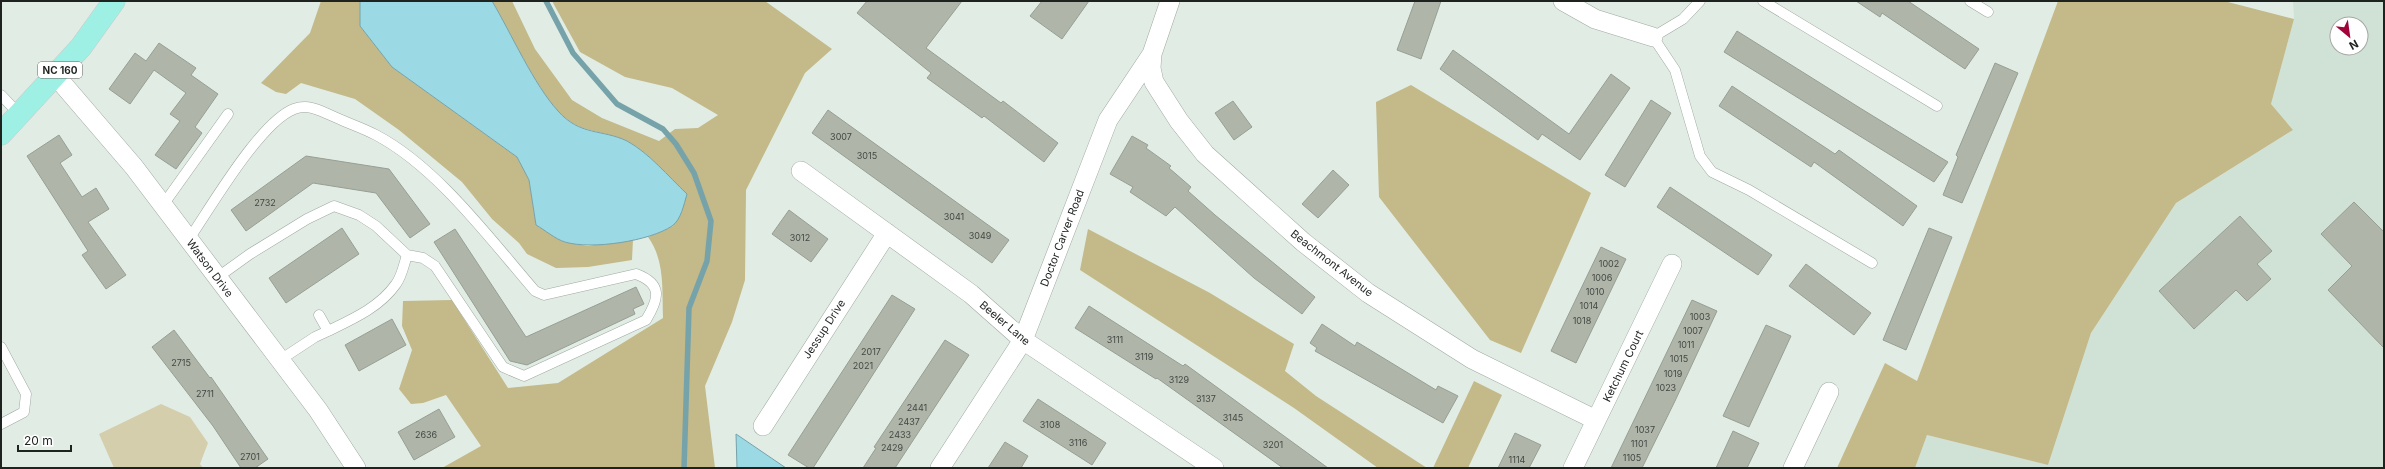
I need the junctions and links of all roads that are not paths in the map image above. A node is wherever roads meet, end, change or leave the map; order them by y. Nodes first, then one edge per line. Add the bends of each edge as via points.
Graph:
1 (114, 1) edge
2 (1170, 1) edge
3 (1562, 1) edge
4 (1700, 1) edge
5 (1763, 1) edge
6 (1970, 1) edge
7 (1988, 12) dead end
8 (1653, 37) junction
9 (1152, 54) junction
10 (55, 75) junction
11 (1, 95) edge
12 (1937, 106) dead end
13 (19, 114) junction
14 (228, 114) dead end
15 (1, 134) edge
16 (801, 171) dead end
17 (163, 205) junction
18 (886, 233) junction
19 (189, 239) junction
20 (407, 255) junction
21 (1872, 263) dead end
22 (1672, 264) dead end
23 (218, 277) junction
24 (319, 315) dead end
25 (328, 331) junction
26 (1023, 340) junction
27 (1, 347) edge
28 (280, 360) junction
29 (1829, 392) dead end
30 (1596, 420) junction
31 (1, 424) edge
32 (762, 426) dead end
33 (356, 468) edge
34 (940, 468) edge
35 (1214, 468) edge
36 (1573, 468) edge
37 (1793, 468) edge

1 - 10 main road, NC 160 via 81,47
2 - 9 street, Doctor Carver Road
3 - 8 street via 1594,19
4 - 8 lane via 1683,19
5 - 12 lane
6 - 7 lane
8 - 21 lane via 1675,70 1700,156 1712,172 1749,190
9 - 26 street, Doctor Carver Road via 1108,120
9 - 30 street, Beachmont Avenue via 1154,82 1178,121 1220,169 1303,242 1368,293 1472,359
10 - 13 main road, NC 160
10 - 17 street, Watson Drive
11 - 13 lane
13 - 15 main road, NC 160
14 - 17 lane
16 - 18 street, Beeler Lane
17 - 19 street, Watson Drive
18 - 26 street, Beeler Lane via 970,294
18 - 32 street, Jessup Drive
19 - 20 lane via 251,147 284,114 295,108 309,106 376,135 413,161 462,205 535,291 544,295 636,274 649,279 656,289 656,303 646,320 524,376 503,367 435,266 423,258
19 - 23 street, Watson Drive
20 - 23 lane via 376,226 359,215 334,206 307,219
20 - 25 lane via 397,283 380,301 361,315
22 - 30 street, Ketchum Court
23 - 28 street, Watson Drive
24 - 25 lane
25 - 28 lane via 314,337
26 - 34 street, Doctor Carver Road
26 - 35 street, Beeler Lane
27 - 31 lane via 26,394 24,412
28 - 33 street, Watson Drive via 318,410
29 - 37 street
30 - 36 street, Ketchum Court

